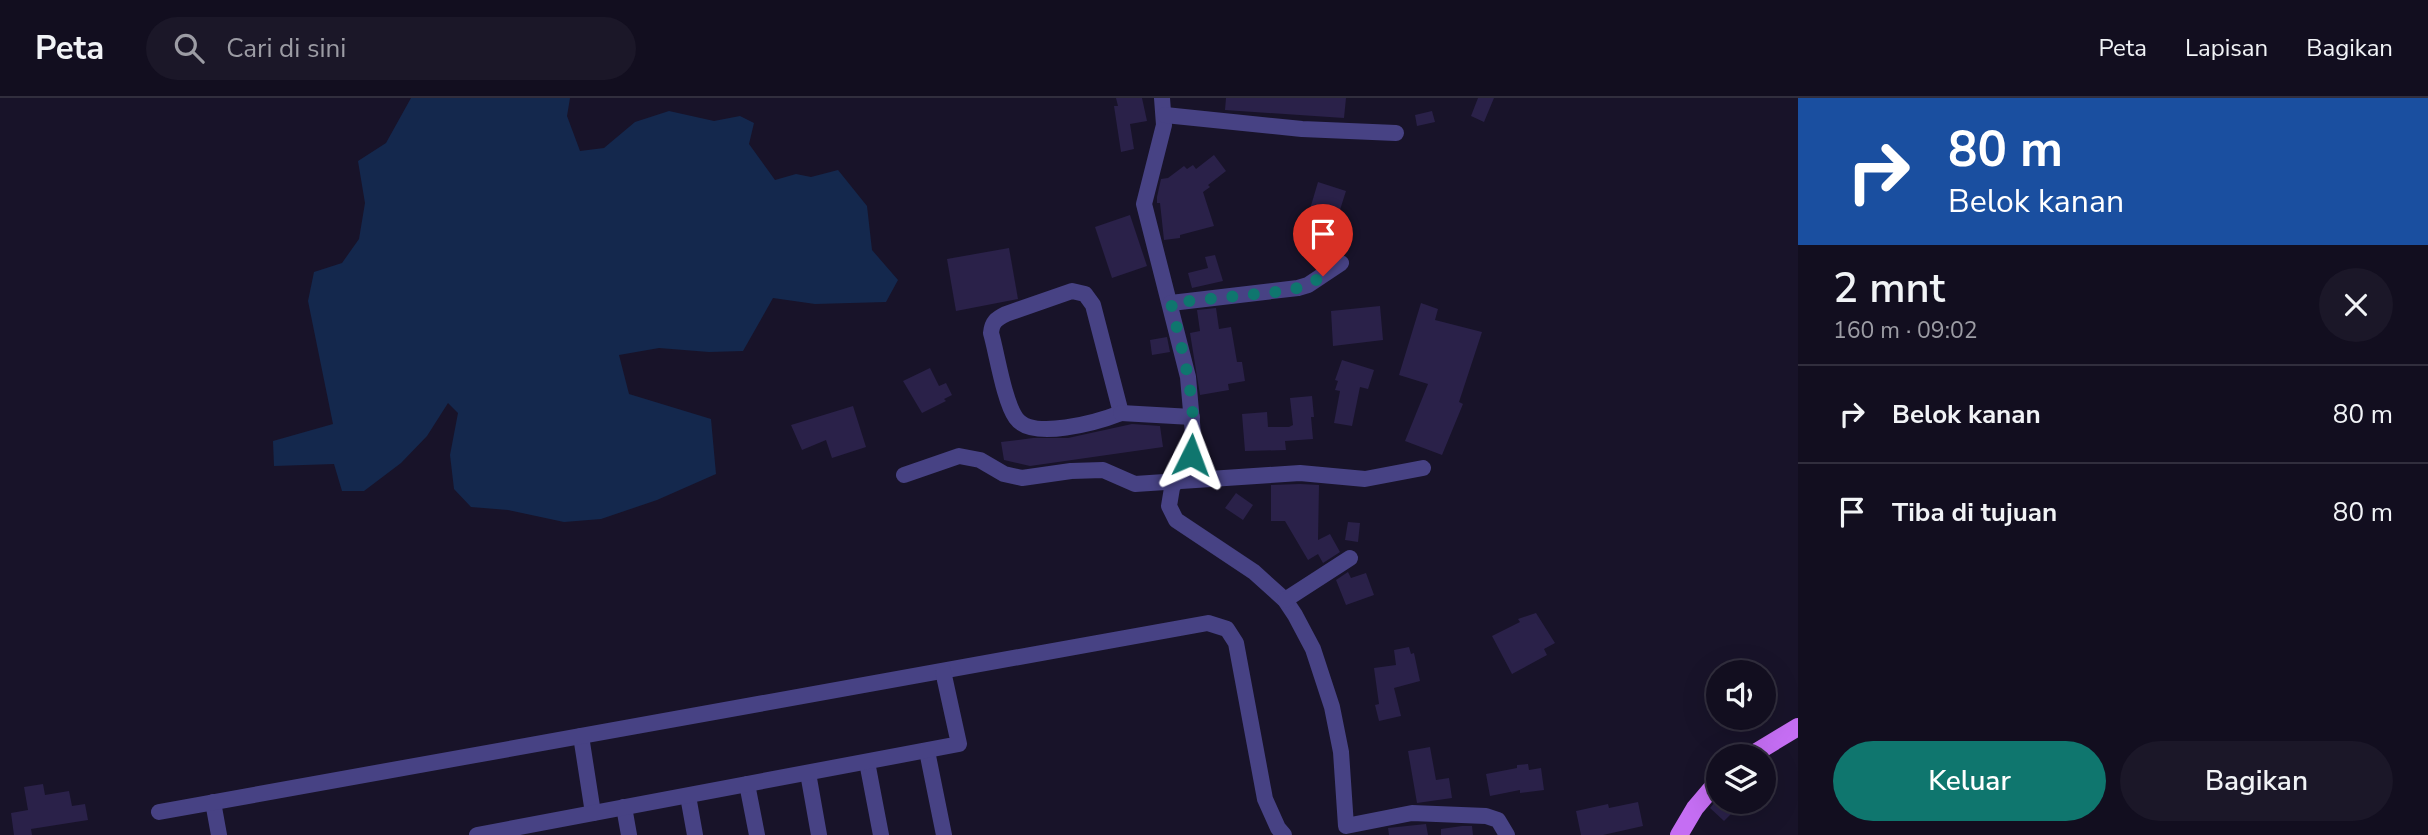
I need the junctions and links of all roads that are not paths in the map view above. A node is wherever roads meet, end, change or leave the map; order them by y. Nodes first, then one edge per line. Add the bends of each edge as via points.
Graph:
1 (1162, 98) edge
2 (1165, 116) junction
3 (1396, 133) dead end
4 (1341, 263) dead end
5 (1171, 303) junction
6 (1121, 413) junction
7 (1192, 417) junction
8 (1423, 468) dead end
9 (904, 475) dead end
10 (1175, 482) junction
11 (1350, 558) dead end
12 (1285, 600) junction
13 (943, 671) junction
14 (1798, 727) edge
15 (581, 736) junction
16 (1770, 744) edge
17 (927, 751) junction
18 (867, 762) junction
19 (808, 773) junction
20 (747, 784) junction
21 (1706, 795) edge
22 (688, 796) junction
23 (213, 802) junction
24 (624, 807) junction
25 (159, 812) dead end
26 (593, 813) junction
27 (565, 827) edge
28 (502, 833) edge
29 (219, 835) edge
30 (477, 835) edge
31 (629, 835) edge
32 (695, 835) edge
33 (757, 835) edge
34 (819, 835) edge
35 (881, 835) edge
36 (944, 835) edge
37 (1284, 835) edge
38 (1507, 835) edge
39 (1679, 835) edge

1 - 2 street
2 - 3 street
2 - 5 street via 1144,204
4 - 5 street via 1298,289
5 - 7 street
6 - 6 street via 1049,429 1020,423 1010,408 991,333 997,318 1072,291 1085,294 1093,305
6 - 7 street
7 - 10 street via 1191,455
8 - 10 street via 1365,479 1300,473
9 - 10 street via 966,456 1023,478 1102,470 1135,484
10 - 12 street via 1168,500 1176,520 1239,560
11 - 12 street
12 - 38 street via 1313,649 1330,698 1341,752 1346,826 1412,813 1486,816 1498,820
13 - 15 street
13 - 17 street via 959,744
13 - 37 street via 1208,623 1227,629 1236,643 1265,799
14 - 16 main road
15 - 23 street
15 - 26 street
17 - 18 street
17 - 36 street
18 - 19 street
18 - 35 street
19 - 20 street
19 - 34 street
20 - 22 street
20 - 33 street
21 - 39 main road
22 - 24 street
22 - 32 street
23 - 25 street
23 - 29 street
24 - 26 street
24 - 31 street
26 - 27 street
27 - 28 street
28 - 30 street

